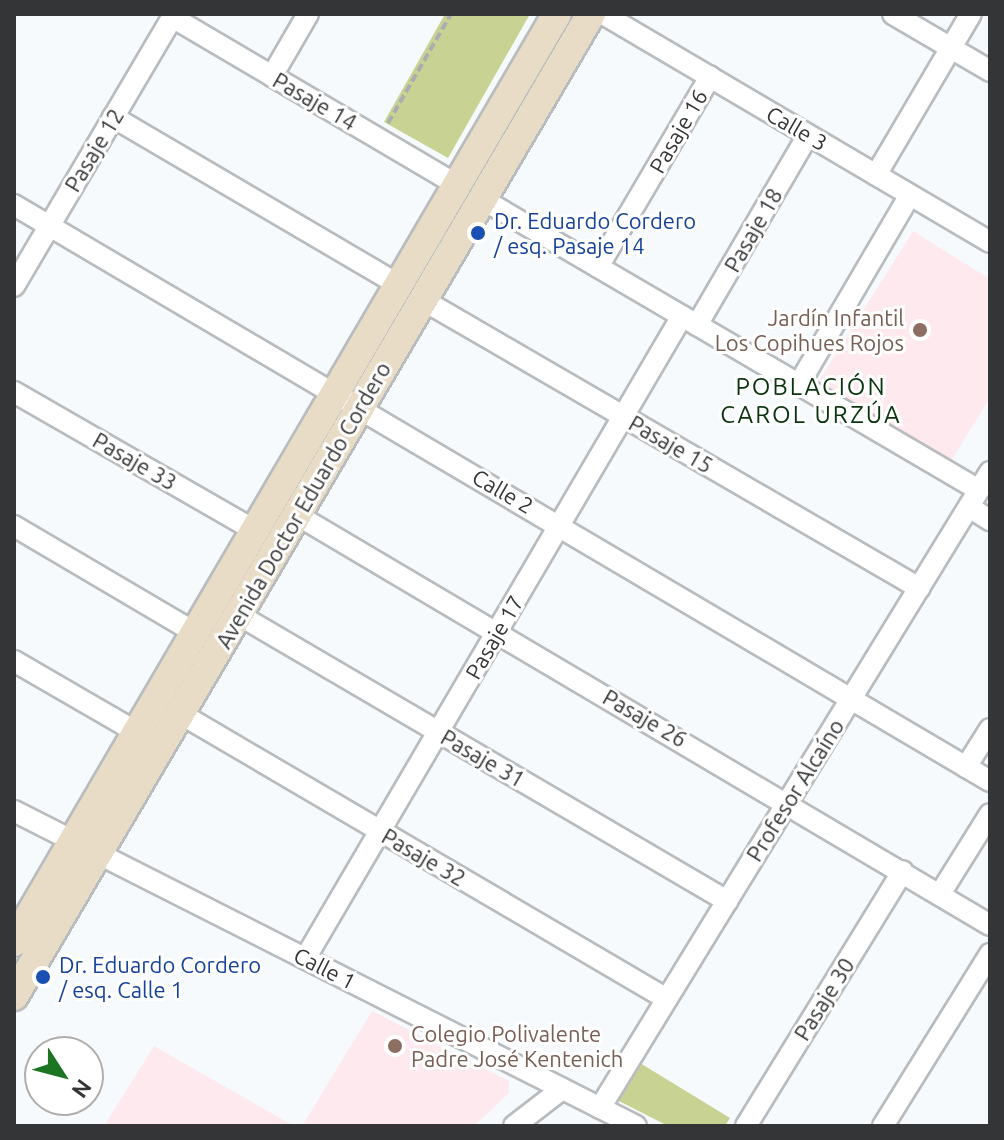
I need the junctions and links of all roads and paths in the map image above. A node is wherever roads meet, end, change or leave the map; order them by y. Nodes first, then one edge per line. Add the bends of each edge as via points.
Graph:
1 (308, 14) edge
2 (451, 14) edge
3 (557, 14) edge
4 (591, 14) edge
5 (603, 14) edge
6 (893, 14) edge
7 (971, 14) edge
8 (173, 16) edge
9 (951, 48) junction
10 (990, 71) edge
11 (272, 76) junction
12 (710, 77) junction
13 (113, 117) junction
14 (808, 135) junction
15 (379, 139) junction
16 (876, 175) junction
17 (457, 185) junction
18 (910, 195) junction
19 (482, 199) junction
20 (14, 205) edge
21 (50, 225) junction
22 (990, 242) edge
23 (598, 267) junction
24 (399, 285) junction
25 (14, 286) edge
26 (423, 300) junction
27 (690, 320) junction
28 (799, 384) junction
29 (14, 392) edge
30 (336, 393) junction
31 (360, 407) junction
32 (623, 416) junction
33 (979, 489) edge
34 (297, 515) junction
35 (990, 520) edge
36 (560, 525) junction
37 (14, 526) edge
38 (256, 531) junction
39 (919, 588) junction
40 (239, 615) junction
41 (497, 631) junction
42 (196, 633) junction
43 (14, 661) edge
44 (852, 697) junction
45 (181, 714) junction
46 (990, 729) edge
47 (438, 732) junction
48 (138, 733) junction
49 (966, 767) junction
50 (990, 781) edge
51 (788, 801) junction
52 (14, 811) edge
53 (990, 814) edge
54 (380, 831) junction
55 (87, 847) junction
56 (903, 871) junction
57 (940, 894) junction
58 (727, 901) junction
59 (990, 925) edge
60 (14, 942) edge
61 (990, 954) edge
62 (306, 957) junction
63 (14, 996) edge
64 (667, 999) junction
65 (562, 1089) junction
66 (600, 1108) junction
67 (514, 1126) edge
68 (636, 1126) edge
69 (746, 1126) edge
70 (883, 1126) edge

1 - 11 street
2 - 15 path
3 - 17 street, Avenida Doctor Eduardo Cordero
4 - 19 street, Avenida Doctor Eduardo Cordero
5 - 12 street, Calle 3
6 - 9 street
7 - 9 street
8 - 11 street, Pasaje 14
8 - 13 street, Pasaje 12
9 - 10 street
9 - 16 street
11 - 15 street, Pasaje 14
12 - 14 street, Calle 3
12 - 23 street, Pasaje 16
13 - 21 street, Pasaje 12
13 - 24 street
14 - 16 street, Calle 3
14 - 27 street, Pasaje 18
15 - 17 street, Pasaje 14
16 - 18 street, Calle 3
17 - 24 street, Avenida Doctor Eduardo Cordero
18 - 22 street, Calle 3
18 - 28 street
19 - 23 street
19 - 26 street, Avenida Doctor Eduardo Cordero
20 - 21 street, Calle 2
21 - 25 street, Pasaje 12
21 - 30 street, Calle 2
23 - 27 street
24 - 30 street, Avenida Doctor Eduardo Cordero
26 - 31 street, Avenida Doctor Eduardo Cordero
26 - 32 street, Pasaje 15
27 - 28 street
27 - 32 street, Pasaje 17
28 - 33 street
29 - 38 street, Pasaje 33
30 - 31 street, Calle 2
30 - 38 street, Avenida Doctor Eduardo Cordero
31 - 34 street, Avenida Doctor Eduardo Cordero
31 - 36 street, Calle 2
32 - 36 street, Pasaje 17
32 - 39 street, Pasaje 15
33 - 35 street
33 - 39 street, Profesor Alcaíno
34 - 40 street, Avenida Doctor Eduardo Cordero
34 - 41 street, Pasaje 26
36 - 41 street, Pasaje 17
36 - 44 street, Calle 2
37 - 42 street
38 - 42 street, Avenida Doctor Eduardo Cordero
39 - 44 street, Profesor Alcaíno
40 - 45 street, Avenida Doctor Eduardo Cordero
40 - 47 street, Pasaje 31
41 - 47 street, Pasaje 17
41 - 51 street, Pasaje 26
42 - 48 street, Avenida Doctor Eduardo Cordero
43 - 48 street
44 - 49 street, Calle 2
44 - 51 street, Profesor Alcaíno
45 - 54 street, Pasaje 32
45 - 55 street, Avenida Doctor Eduardo Cordero
46 - 49 street
47 - 54 street, Pasaje 17
47 - 58 street, Pasaje 31
48 - 55 street, Avenida Doctor Eduardo Cordero
49 - 50 street, Calle 2
51 - 56 street, Pasaje 26
51 - 58 street, Profesor Alcaíno
52 - 55 street, Calle 1
53 - 57 street
54 - 62 street, Pasaje 17
54 - 64 street, Pasaje 32
55 - 60 street, Avenida Doctor Eduardo Cordero
55 - 62 street, Calle 1
55 - 63 street, Avenida Doctor Eduardo Cordero
56 - 57 street, Pasaje 26
56 - 69 street, Pasaje 30
57 - 59 street, Pasaje 26
58 - 64 street, Profesor Alcaíno
61 - 70 street
62 - 65 street, Calle 1
64 - 66 street, Profesor Alcaíno
65 - 66 street, Calle 1
65 - 67 street
66 - 68 street, Calle 1

